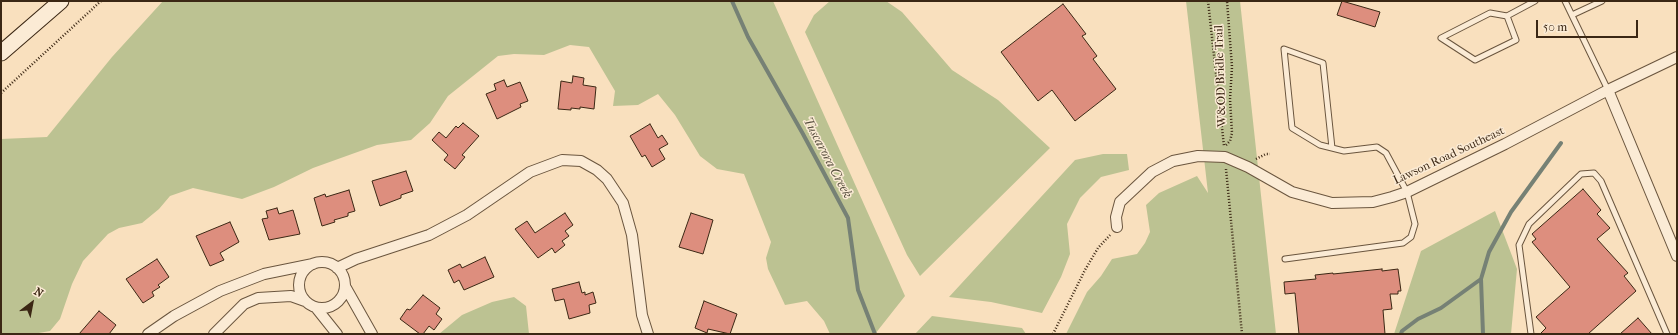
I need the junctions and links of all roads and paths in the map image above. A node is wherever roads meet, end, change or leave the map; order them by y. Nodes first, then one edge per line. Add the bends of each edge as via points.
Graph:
1 (61, 1) edge
2 (101, 1) edge
3 (1208, 1) edge
4 (1227, 1) edge
5 (1535, 1) edge
6 (1565, 1) edge
7 (1602, 1) edge
8 (1507, 16) junction
9 (1572, 16) junction
10 (1, 53) edge
11 (1677, 57) edge
12 (1608, 90) junction
13 (1, 92) edge
14 (1332, 148) junction
15 (1226, 165) dead end
16 (1407, 192) junction
17 (1117, 227) joint
18 (1677, 256) edge
19 (1285, 259) dead end
20 (313, 264) junction
21 (337, 268) junction
22 (346, 288) junction
23 (305, 301) junction
24 (317, 309) junction
25 (148, 334) edge
26 (214, 334) edge
27 (337, 334) edge
28 (372, 334) edge
29 (648, 334) edge
30 (1053, 334) edge
31 (1242, 334) edge
32 (1531, 334) edge
33 (1667, 334) edge

1 - 10 main road
2 - 13 path
3 - 4 path, W&OD Bridle Trail via 1224,147 1230,141 1232,133 1232,67
5 - 8 lane
6 - 9 lane
7 - 9 lane
8 - 8 lane via 1516,40 1474,60 1441,38 1490,13
9 - 12 lane
11 - 12 street, Lawson Road Southeast
12 - 16 street, Lawson Road Southeast
12 - 18 street
14 - 14 lane via 1323,63 1284,49 1292,128 1320,145
14 - 16 lane via 1344,151 1377,147 1386,153
15 - 31 path
16 - 17 street, Lawson Road Southeast via 1373,202 1332,203 1292,192 1225,157 1198,156 1173,161 1152,172 1120,202 1116,217
16 - 19 lane via 1415,224 1411,238 1403,243
17 - 30 path via 1098,248
20 - 21 street via 328,262
20 - 23 street via 301,275 299,284
20 - 25 street via 264,274 220,291 174,316
21 - 22 street via 345,280
21 - 29 street via 356,259 429,235 467,215 530,172 562,160 581,161 607,179 623,203 632,235 642,315
22 - 24 street via 341,301 333,307
22 - 28 street
23 - 24 street
23 - 26 street via 291,296 258,298 244,304
24 - 27 street
32 - 33 lane via 1519,245 1529,224 1581,174 1594,174 1601,181

